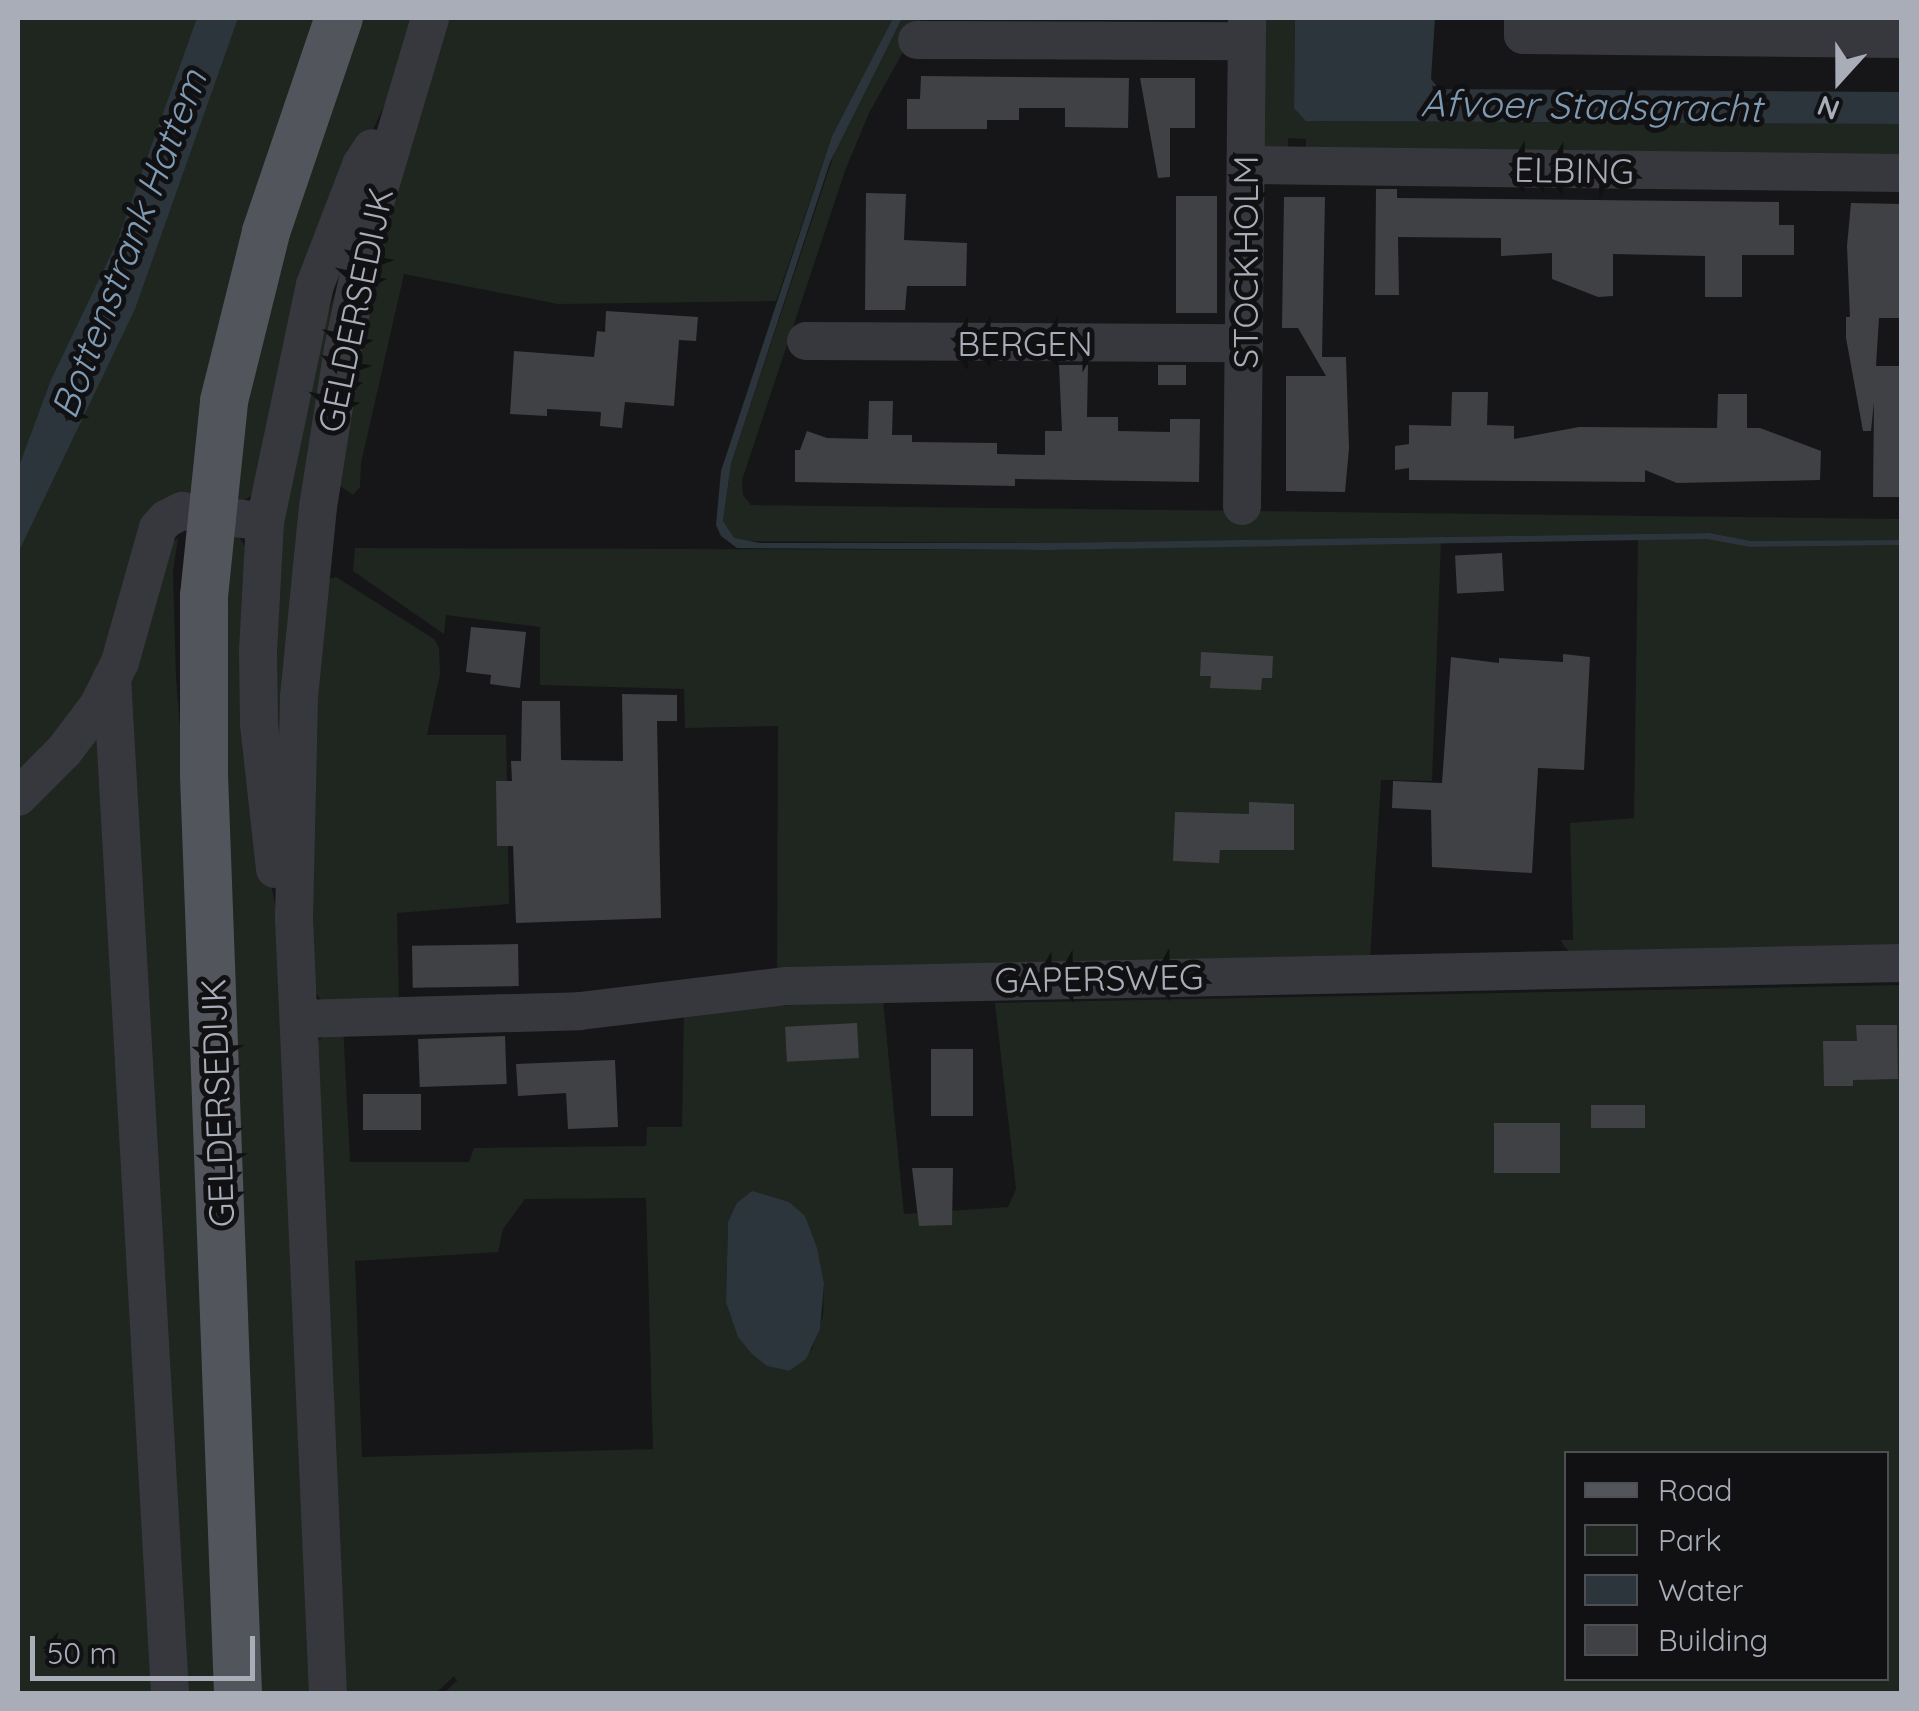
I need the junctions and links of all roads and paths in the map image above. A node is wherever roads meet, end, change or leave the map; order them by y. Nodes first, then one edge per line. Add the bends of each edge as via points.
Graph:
1 (339, 18) edge
2 (430, 18) edge
3 (1524, 23) edge
4 (1247, 30) edge
5 (1902, 39) edge
6 (916, 40) dead end
7 (397, 122) junction
8 (1246, 166) junction
9 (1902, 173) edge
10 (806, 340) dead end
11 (1244, 343) junction
12 (1242, 506) dead end
13 (210, 514) junction
14 (265, 522) junction
15 (112, 678) junction
16 (18, 797) edge
17 (294, 918) junction
18 (1902, 962) edge
19 (299, 1020) junction
20 (170, 1694) edge
21 (238, 1694) edge
22 (328, 1694) edge

1 - 13 main road, GELDERSEDIJK via 242,324
2 - 7 street, GELDERSEDIJK
3 - 5 street via 1523,35
4 - 6 street
4 - 8 street, STOCKHOLM
7 - 14 street, GELDERSEDIJK via 361,165 315,286
7 - 17 street, GELDERSEDIJK via 357,281 318,506 298,698
8 - 9 street, ELBING
8 - 11 street, STOCKHOLM
10 - 11 street, BERGEN
11 - 12 street, STOCKHOLM
13 - 14 street
13 - 15 street via 182,512 158,528
13 - 21 main road, GELDERSEDIJK via 204,758
14 - 17 street, GELDERSEDIJK via 259,724 276,876
15 - 16 street via 64,751
15 - 20 street
17 - 19 street, GELDERSEDIJK
18 - 19 street, GAPERSWEG via 788,986 580,1012
19 - 22 street, GELDERSEDIJK

